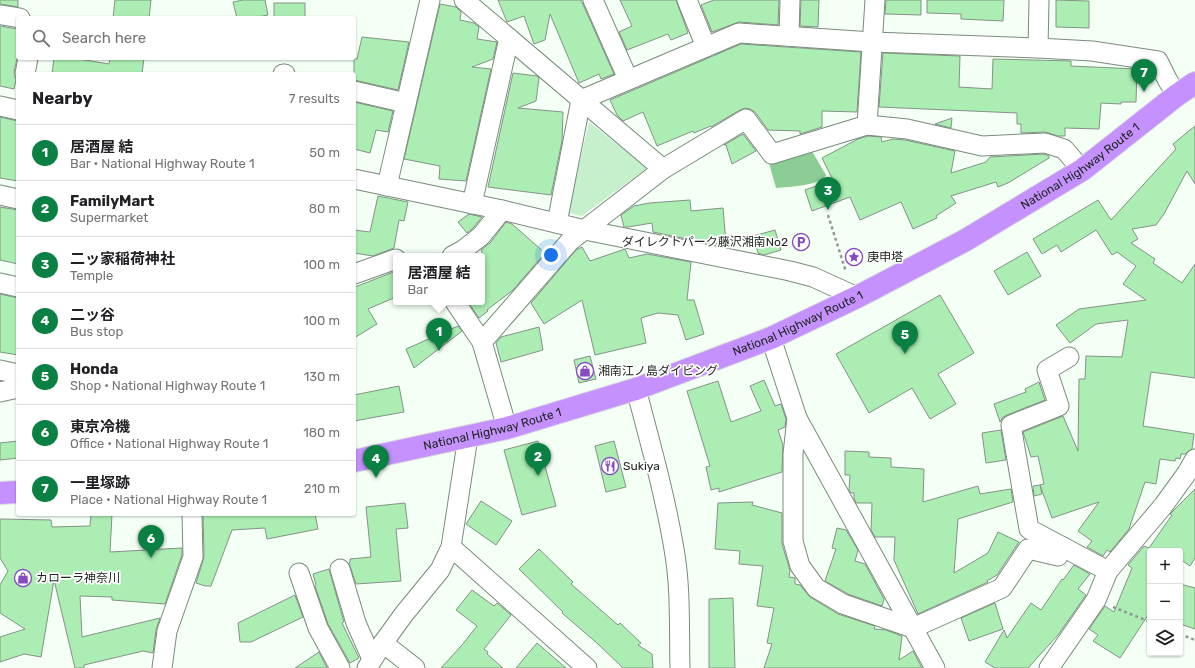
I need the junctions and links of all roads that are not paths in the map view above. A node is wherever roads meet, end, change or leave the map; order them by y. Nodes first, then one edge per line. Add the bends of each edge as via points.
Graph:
1 (430, 0) edge
2 (464, 0) edge
3 (593, 0) edge
4 (687, 0) edge
5 (790, 0) edge
6 (875, 0) edge
7 (1039, 0) edge
8 (789, 36) junction
9 (509, 38) junction
10 (872, 42) junction
11 (706, 47) junction
12 (1038, 48) junction
13 (28, 60) edge
14 (25, 72) edge
15 (628, 79) junction
16 (1195, 83) edge
17 (356, 91) edge
18 (1177, 95) junction
19 (581, 100) junction
20 (406, 103) junction
21 (0, 106) edge
22 (16, 110) edge
23 (867, 125) junction
24 (663, 169) junction
25 (1082, 170) junction
26 (356, 179) edge
27 (387, 186) junction
28 (0, 195) edge
29 (16, 199) edge
30 (472, 204) junction
31 (502, 210) junction
32 (557, 223) junction
33 (585, 230) junction
34 (458, 253) edge
35 (393, 260) edge
36 (357, 272) edge
37 (0, 283) edge
38 (16, 287) edge
39 (853, 288) junction
40 (457, 305) edge
41 (771, 338) junction
42 (482, 342) junction
43 (1069, 357) dead end
44 (0, 370) edge
45 (16, 374) edge
46 (16, 388) edge
47 (636, 389) junction
48 (0, 392) edge
49 (797, 418) junction
50 (506, 428) junction
51 (468, 437) junction
52 (1195, 459) edge
53 (356, 461) edge
54 (16, 492) edge
55 (0, 493) edge
56 (192, 516) edge
57 (451, 547) junction
58 (1063, 547) junction
59 (340, 569) dead end
60 (1108, 571) junction
61 (299, 573) dead end
62 (913, 628) junction
63 (382, 643) junction
64 (370, 664) edge
65 (162, 668) edge
66 (340, 668) edge
67 (415, 668) edge
68 (587, 668) edge
69 (680, 668) edge
70 (935, 668) edge
71 (1049, 668) edge

1 - 20 street
2 - 9 street
3 - 15 street
4 - 11 street
5 - 8 street
6 - 10 street
7 - 12 street
8 - 10 street
8 - 11 street via 740,33
9 - 19 street
9 - 30 street
10 - 12 street
10 - 23 street
11 - 15 street
12 - 18 street via 1092,51 1158,61
13 - 14 street
15 - 19 street
16 - 18 highway, National Highway Route 1
17 - 20 street
18 - 25 highway, National Highway Route 1
19 - 24 street
19 - 32 street
20 - 27 street
21 - 22 street
23 - 24 street via 772,154 746,119
23 - 25 street via 907,129 982,146 1045,143 1064,149
24 - 33 street
25 - 39 highway, National Highway Route 1 via 964,241
26 - 27 street
27 - 30 street
28 - 29 street
30 - 31 street
31 - 32 street
31 - 34 street via 482,236
32 - 33 street
33 - 39 street via 790,271
33 - 42 street via 570,241
35 - 36 street
37 - 38 street
39 - 41 highway, National Highway Route 1
40 - 42 street
41 - 47 highway, National Highway Route 1
41 - 49 street
42 - 50 street
43 - 58 street via 1047,370 1059,406 1011,425 1029,529
44 - 45 street
46 - 48 street
47 - 50 highway, National Highway Route 1
47 - 69 street via 659,473 674,550 679,593
49 - 62 street
49 - 62 street via 793,454 793,541 800,566 816,588 843,604
50 - 51 highway, National Highway Route 1
51 - 53 highway, National Highway Route 1
51 - 57 street
52 - 60 street via 1162,506
54 - 55 highway
56 - 65 street via 193,557 167,631
57 - 63 street via 440,570
57 - 68 street
58 - 60 street
58 - 62 street via 1058,556 1028,549 1002,588
59 - 64 street
60 - 71 street via 1096,600
61 - 66 street via 318,628
62 - 70 street
63 - 64 street
63 - 67 street

